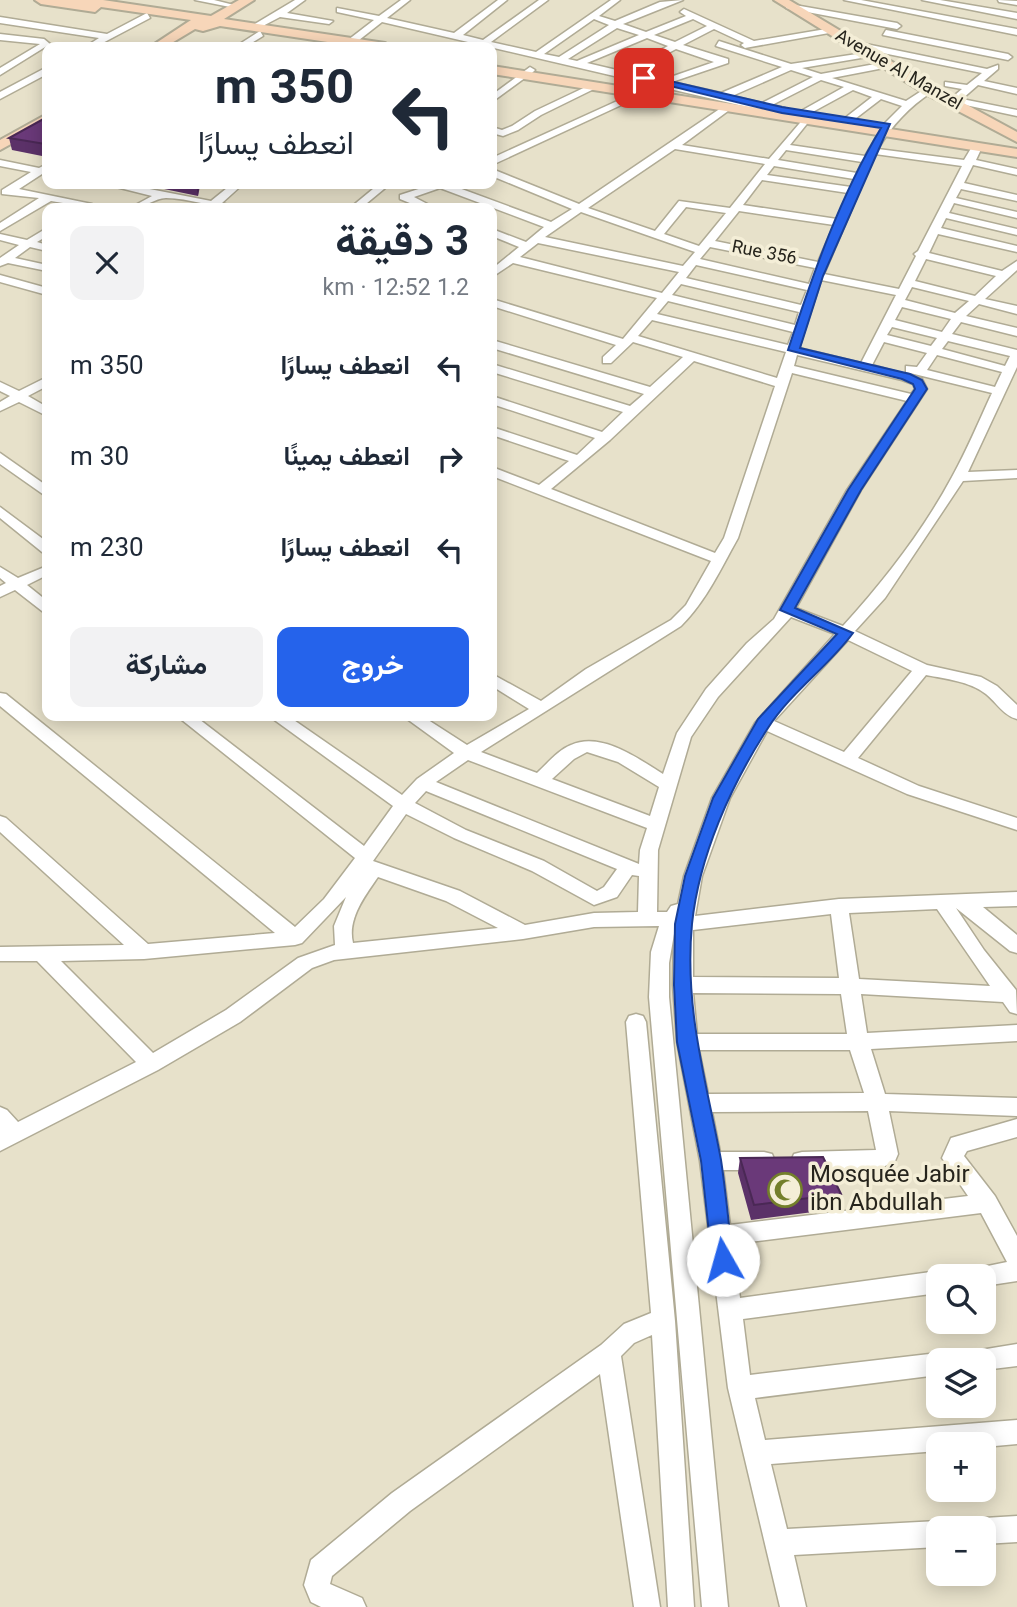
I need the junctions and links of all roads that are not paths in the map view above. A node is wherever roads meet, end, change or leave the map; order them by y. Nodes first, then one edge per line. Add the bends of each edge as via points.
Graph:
1 (41, 0) edge
2 (77, 0) edge
3 (199, 0) edge
4 (248, 0) edge
5 (301, 0) edge
6 (353, 0) edge
7 (406, 0) edge
8 (503, 0) edge
9 (544, 0) edge
10 (616, 0) edge
11 (679, 0) edge
12 (848, 0) edge
13 (930, 0) edge
14 (865, 1) edge
15 (234, 2) edge
16 (661, 2) edge
17 (785, 3) edge
18 (340, 10) junction
19 (916, 12) junction
20 (279, 14) junction
21 (842, 15) junction
22 (147, 16) junction
23 (592, 16) junction
24 (693, 16) junction
25 (1017, 16) edge
26 (0, 20) edge
27 (329, 20) junction
28 (381, 20) junction
29 (204, 23) junction
30 (974, 23) junction
31 (616, 24) junction
32 (714, 25) junction
33 (897, 26) junction
34 (59, 29) junction
35 (826, 29) junction
36 (965, 30) dead end
37 (257, 31) junction
38 (1017, 32) edge
39 (886, 33) junction
40 (306, 35) junction
41 (646, 35) junction
42 (456, 36) junction
43 (0, 37) edge
44 (108, 37) junction
45 (794, 37) junction
46 (34, 41) junction
47 (98, 42) edge
48 (166, 42) edge
49 (177, 42) edge
50 (245, 42) edge
51 (330, 42) edge
52 (337, 42) edge
53 (354, 42) edge
54 (485, 42) joint
55 (804, 42) dead end
56 (42, 43) edge
57 (719, 44) dead end
58 (754, 44) junction
59 (497, 45) edge
60 (947, 45) junction
61 (42, 46) edge
62 (676, 46) junction
63 (732, 48) junction
64 (865, 50) junction
65 (1017, 50) edge
66 (748, 53) junction
67 (538, 54) junction
68 (824, 54) dead end
69 (1008, 57) junction
70 (562, 59) junction
71 (834, 60) junction
72 (928, 60) junction
73 (723, 62) junction
74 (579, 63) junction
75 (497, 65) edge
76 (886, 65) junction
77 (9, 66) junction
78 (791, 67) junction
79 (998, 69) junction
80 (497, 70) edge
81 (0, 72) edge
82 (526, 72) junction
83 (42, 73) edge
84 (624, 73) junction
85 (42, 74) edge
86 (820, 77) junction
87 (665, 82) junction
88 (948, 83) dead end
89 (917, 85) junction
90 (973, 85) junction
91 (595, 86) junction
92 (852, 87) junction
93 (899, 90) dead end
94 (643, 91) junction
95 (1017, 91) edge
96 (497, 94) edge
97 (878, 95) junction
98 (0, 96) edge
99 (722, 101) junction
100 (953, 101) junction
101 (908, 105) junction
102 (761, 106) junction
103 (1017, 113) edge
104 (42, 114) edge
105 (805, 117) junction
106 (848, 120) junction
107 (42, 121) edge
108 (885, 129) junction
109 (497, 131) edge
110 (1017, 138) edge
111 (0, 139) edge
112 (0, 146) edge
113 (672, 146) junction
114 (1017, 146) edge
115 (783, 147) junction
116 (976, 147) junction
117 (1017, 153) edge
118 (870, 156) junction
119 (497, 160) edge
120 (0, 163) edge
121 (968, 163) junction
122 (770, 164) junction
123 (42, 170) edge
124 (42, 172) edge
125 (1017, 172) edge
126 (497, 174) edge
127 (760, 177) junction
128 (857, 184) junction
129 (957, 185) junction
130 (125, 189) edge
131 (148, 189) edge
132 (230, 189) edge
133 (379, 189) edge
134 (427, 189) edge
135 (455, 189) edge
136 (5, 193) edge
137 (164, 194) junction
138 (99, 195) edge
139 (49, 197) junction
140 (1017, 198) edge
141 (949, 199) junction
142 (145, 203) edge
143 (196, 203) edge
144 (206, 203) edge
145 (361, 203) edge
146 (418, 203) edge
147 (492, 203) edge
148 (497, 205) edge
149 (581, 209) junction
150 (733, 209) junction
151 (941, 214) junction
152 (1017, 215) edge
153 (840, 223) junction
154 (552, 226) junction
155 (0, 228) edge
156 (933, 229) junction
157 (1017, 232) edge
158 (497, 233) edge
159 (42, 234) edge
160 (657, 235) junction
161 (0, 237) edge
162 (532, 242) junction
163 (29, 243) junction
164 (42, 247) edge
165 (703, 247) junction
166 (1017, 249) edge
167 (920, 254) junction
168 (3, 261) edge
169 (502, 262) edge
170 (1017, 264) edge
171 (42, 267) edge
172 (685, 270) junction
173 (1004, 275) junction
174 (818, 276) junction
175 (0, 278) edge
176 (42, 291) edge
177 (902, 292) junction
178 (664, 298) junction
179 (977, 300) junction
180 (497, 303) edge
181 (806, 310) junction
182 (1017, 310) edge
183 (649, 316) junction
184 (959, 316) junction
185 (887, 322) junction
186 (800, 330) junction
187 (1017, 332) edge
188 (945, 336) junction
189 (880, 337) junction
190 (627, 340) junction
191 (497, 346) edge
192 (794, 350) junction
193 (934, 351) junction
194 (691, 357) junction
195 (607, 360) dead end
196 (1014, 362) edge
197 (867, 363) junction
198 (788, 368) junction
199 (497, 370) edge
200 (920, 371) junction
201 (42, 384) edge
202 (783, 384) junction
203 (0, 386) edge
204 (998, 391) junction
205 (652, 392) junction
206 (20, 396) junction
207 (916, 399) junction
208 (497, 402) edge
209 (0, 407) edge
210 (42, 409) edge
211 (633, 411) junction
212 (497, 433) edge
213 (605, 437) junction
214 (0, 457) edge
215 (579, 460) junction
216 (497, 473) edge
217 (1017, 474) edge
218 (959, 477) junction
219 (42, 489) edge
220 (540, 491) junction
221 (0, 511) edge
222 (42, 544) edge
223 (721, 560) junction
224 (0, 571) edge
225 (42, 572) edge
226 (17, 584) junction
227 (0, 592) edge
228 (42, 604) edge
229 (787, 610) junction
230 (846, 633) junction
231 (922, 669) junction
232 (497, 682) edge
233 (0, 698) edge
234 (541, 709) junction
235 (1016, 711) edge
236 (191, 721) edge
237 (284, 721) edge
238 (419, 721) edge
239 (763, 723) junction
240 (467, 753) junction
241 (847, 760) junction
242 (540, 780) junction
243 (423, 783) junction
244 (668, 785) junction
245 (403, 805) junction
246 (0, 822) edge
247 (1017, 824) edge
248 (656, 825) junction
249 (367, 863) junction
250 (628, 867) junction
251 (648, 875) junction
252 (594, 898) junction
253 (1017, 899) edge
254 (941, 901) junction
255 (964, 902) junction
256 (839, 906) junction
257 (681, 916) junction
258 (647, 918) junction
259 (594, 920) junction
260 (523, 932) junction
261 (295, 938) junction
262 (1017, 946) edge
263 (5, 949) edge
264 (345, 951) junction
265 (144, 952) junction
266 (41, 953) junction
267 (683, 985) junction
268 (849, 986) junction
269 (1013, 1000) edge
270 (636, 1022) dead end
271 (1017, 1033) edge
272 (687, 1042) junction
273 (858, 1042) junction
274 (151, 1064) junction
275 (877, 1102) junction
276 (698, 1104) junction
277 (1017, 1107) edge
278 (0, 1116) edge
279 (1017, 1128) edge
280 (7, 1138) edge
281 (711, 1161) junction
282 (987, 1203) junction
283 (719, 1236) junction
284 (1017, 1258) edge
285 (1017, 1271) edge
286 (996, 1274) edge
287 (926, 1284) edge
288 (730, 1310) junction
289 (663, 1321) junction
290 (609, 1353) junction
291 (1017, 1355) edge
292 (996, 1358) edge
293 (926, 1365) edge
294 (740, 1388) junction
295 (1017, 1432) edge
296 (756, 1454) junction
297 (1017, 1529) edge
298 (996, 1530) edge
299 (926, 1535) edge
300 (776, 1543) junction
301 (353, 1607) edge
302 (647, 1607) edge
303 (681, 1607) edge
304 (715, 1607) edge
305 (793, 1607) edge

1 - 22 main road
2 - 29 main road
3 - 15 street
4 - 29 main road
5 - 20 street
6 - 18 street
7 - 28 street
8 - 42 street
9 - 54 street
10 - 23 street
11 - 16 street
12 - 14 street
13 - 19 street
13 - 25 street
14 - 19 street
14 - 21 street
15 - 29 main road
16 - 24 street
16 - 31 street
17 - 21 street
17 - 35 main road, Avenue Al Manzel
18 - 27 street
18 - 28 street
19 - 30 street
19 - 33 street
20 - 27 street
20 - 37 street
21 - 33 street
21 - 35 street
22 - 29 main road
22 - 44 street
23 - 31 street
23 - 67 street
24 - 32 street
24 - 41 street
26 - 34 street
27 - 40 street
28 - 42 street
28 - 53 street
29 - 37 main road
29 - 48 main road
29 - 49 main road
30 - 36 street
30 - 38 street
31 - 41 street
31 - 70 street
32 - 58 street
32 - 62 street
33 - 39 street
34 - 44 street
34 - 46 street
35 - 45 street
35 - 64 main road, Avenue Al Manzel
37 - 40 main road
37 - 50 street
37 - 51 main road
39 - 60 street
39 - 64 street
40 - 52 main road
41 - 62 street
41 - 74 street
42 - 54 street
43 - 46 street
44 - 47 street
45 - 55 street
45 - 58 street
46 - 56 street
57 - 63 street
58 - 63 street
59 - 67 street
60 - 65 street via 956,38
60 - 69 street
60 - 72 street
61 - 77 street
62 - 73 street
62 - 84 street
63 - 66 street
64 - 71 street
64 - 72 street
64 - 76 main road, Avenue Al Manzel
65 - 69 street
66 - 73 street
66 - 78 street
67 - 70 street
68 - 71 street
69 - 79 street
70 - 74 street
71 - 78 street
72 - 79 street
72 - 89 street
73 - 87 street
74 - 84 street
75 - 82 main road
76 - 86 street
76 - 89 main road, Avenue Al Manzel
77 - 81 street
77 - 83 street
78 - 86 street
78 - 99 street
79 - 90 street
80 - 82 main road
82 - 91 main road
82 - 94 main road
82 - 96 street
84 - 87 street
85 - 98 street
86 - 92 street
86 - 102 street
87 - 94 street
87 - 99 street
88 - 90 street
89 - 100 main road, Avenue Al Manzel
89 - 101 street
90 - 95 street
90 - 100 street
91 - 94 main road
91 - 109 street via 515,128
92 - 97 street
92 - 105 street
93 - 97 street
94 - 99 main road
94 - 119 street
97 - 101 street
97 - 106 street
99 - 102 main road
99 - 105 main road
99 - 113 street
100 - 103 street
100 - 110 main road, Avenue Al Manzel
101 - 108 street
102 - 105 main road
104 - 111 main road
105 - 106 main road
105 - 108 main road
105 - 115 street
106 - 108 main road
107 - 112 main road
108 - 114 main road
108 - 116 main road
108 - 118 street
113 - 122 street
113 - 149 street
115 - 118 street
115 - 122 street
116 - 117 main road
116 - 121 street
118 - 121 street
118 - 128 street
120 - 123 street
121 - 125 street
121 - 129 street
122 - 127 street
122 - 128 street
124 - 136 street
126 - 149 street, Rue 356
127 - 128 street
127 - 150 street
128 - 153 street
129 - 140 street
129 - 141 street
130 - 138 street
131 - 137 street
132 - 144 street
133 - 145 street
134 - 146 street via 404,197
135 - 147 street
136 - 139 street
137 - 142 street
137 - 143 street
138 - 139 street
139 - 155 street
141 - 151 street
141 - 152 street
148 - 154 street
149 - 154 street
149 - 160 street, Rue 356
150 - 153 street
150 - 160 street via 683,203
150 - 165 street
151 - 156 street
151 - 157 street
153 - 174 street
154 - 162 street
156 - 166 street
156 - 167 street
158 - 162 street
159 - 163 street
160 - 165 street, Rue 356
161 - 163 street
162 - 169 street
162 - 172 street
163 - 164 street
163 - 168 street
165 - 172 street
165 - 174 street, Rue 356
167 - 173 street
167 - 177 street
168 - 171 street
169 - 178 street
170 - 173 street
172 - 174 street
172 - 178 street
172 - 181 street
173 - 179 street
174 - 177 street
174 - 181 street
175 - 176 street
177 - 179 street
177 - 184 street
177 - 185 street
178 - 183 street
178 - 186 street
179 - 182 street
179 - 184 street
180 - 190 street
181 - 186 street
183 - 190 street
183 - 192 street
184 - 187 street
184 - 188 street
185 - 188 street
185 - 189 street
186 - 192 street
188 - 193 street
188 - 196 street
189 - 193 street
189 - 197 street
190 - 194 street
190 - 195 street
191 - 205 street
192 - 197 street
192 - 198 street
193 - 196 street
193 - 200 street
194 - 202 street
194 - 205 street
196 - 204 street
197 - 200 street
197 - 207 street via 914,379 921,389
198 - 202 street
198 - 207 street
199 - 211 street
200 - 204 street
201 - 206 street
202 - 223 street
203 - 206 street
204 - 218 street
205 - 211 street
206 - 209 street
206 - 210 street
207 - 229 street via 854,490
208 - 213 street
211 - 213 street
212 - 215 street
213 - 215 street
214 - 219 street
215 - 220 street
216 - 220 street
217 - 218 street
218 - 230 street via 880,595
220 - 223 street
221 - 222 street
223 - 234 street via 692,607 676,623
224 - 226 street
225 - 226 street
226 - 227 street
226 - 228 street
229 - 230 street
229 - 244 street via 712,693 683,737
230 - 231 street
230 - 239 street
231 - 235 street via 975,681
231 - 241 street
232 - 234 street
233 - 261 street
234 - 240 street
236 - 249 street
237 - 245 street
238 - 240 street
239 - 241 street
239 - 257 street via 721,798
240 - 242 street
240 - 243 street
241 - 247 street via 913,790
242 - 244 street via 568,754 596,746
242 - 248 street
243 - 245 street
243 - 250 street
244 - 248 street
245 - 249 street
245 - 252 street via 538,866
246 - 265 street
248 - 251 street
249 - 260 street via 453,896
249 - 261 street
249 - 264 street via 345,924
250 - 251 street
250 - 252 street via 612,892
251 - 258 street
252 - 259 street
253 - 255 street
254 - 255 street
254 - 256 street
254 - 269 street
255 - 262 street
256 - 257 street
256 - 268 street
257 - 258 street
257 - 267 street
257 - 304 street via 660,950 659,997
258 - 259 street
259 - 260 street
260 - 264 street
261 - 265 street
263 - 266 street
264 - 274 street via 305,963 233,1016
265 - 266 street
266 - 274 street
267 - 268 street
267 - 272 street
268 - 269 street
268 - 273 street
270 - 289 street
271 - 273 street
272 - 273 street
272 - 276 street
273 - 275 street
274 - 280 street
275 - 276 street
275 - 277 street
275 - 281 street via 887,1154 879,1160
276 - 281 street
278 - 280 street
279 - 282 street via 959,1144 953,1157
281 - 283 street
282 - 283 street
282 - 284 street
283 - 288 street
285 - 286 street
287 - 288 street
288 - 294 street
289 - 290 street via 641,1325 622,1336
289 - 303 street
290 - 301 street via 401,1502 320,1570 320,1593
290 - 302 street
291 - 292 street
293 - 294 street
294 - 296 street
295 - 296 street
296 - 300 street
297 - 298 street
299 - 300 street
300 - 305 street

